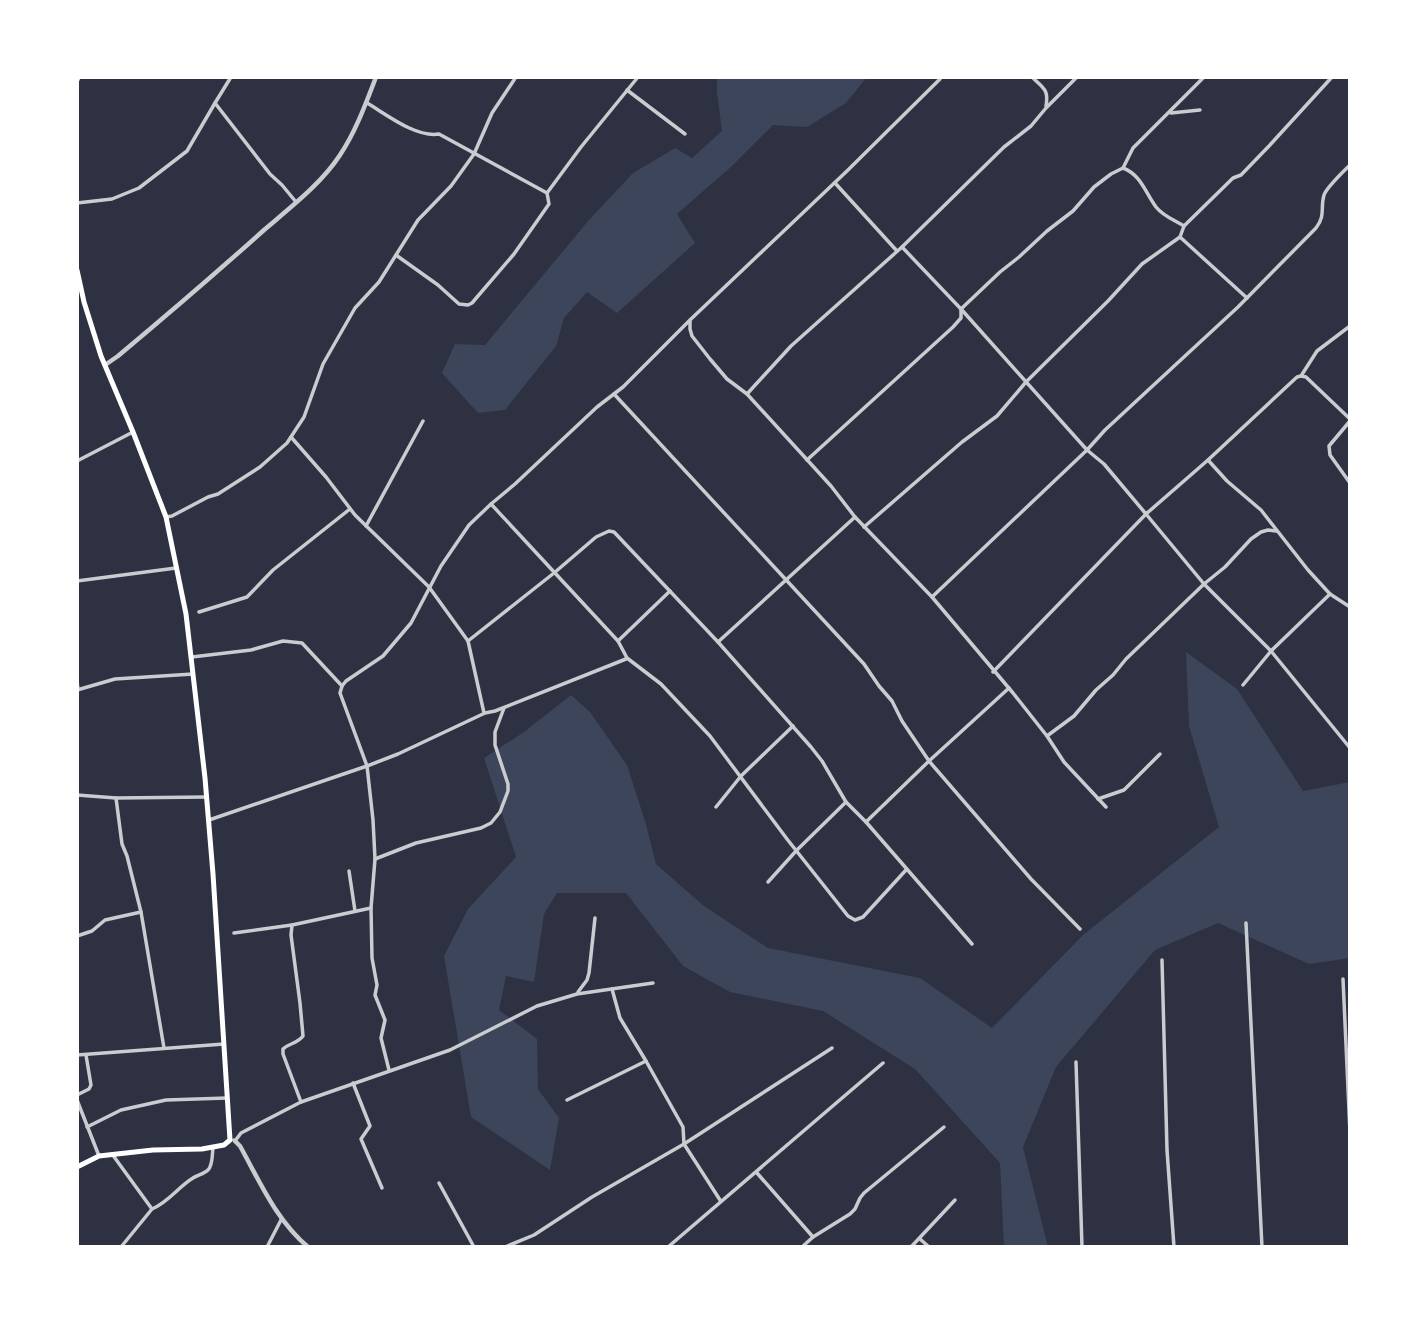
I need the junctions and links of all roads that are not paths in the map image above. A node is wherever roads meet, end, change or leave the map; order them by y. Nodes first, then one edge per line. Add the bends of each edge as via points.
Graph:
1 (231, 77) edge
2 (376, 77) edge
3 (516, 77) edge
4 (638, 77) edge
5 (1032, 77) edge
6 (1077, 77) edge
7 (1204, 77) edge
8 (1332, 77) edge
9 (940, 79) edge
10 (627, 89) junction
11 (215, 103) junction
12 (367, 103) junction
13 (1046, 108) junction
14 (1200, 110) dead end
15 (1168, 113) junction
16 (685, 134) dead end
17 (474, 154) junction
18 (1350, 165) edge
19 (1123, 168) junction
20 (834, 183) junction
21 (547, 193) junction
22 (296, 202) junction
23 (77, 203) edge
24 (1184, 226) junction
25 (1180, 237) junction
26 (902, 247) junction
27 (897, 251) junction
28 (396, 255) junction
29 (77, 270) edge
30 (1247, 298) junction
31 (961, 309) junction
32 (691, 319) junction
33 (1350, 326) edge
34 (105, 365) junction
35 (1301, 376) junction
36 (1026, 382) junction
37 (614, 394) junction
38 (747, 394) junction
39 (1350, 420) edge
40 (423, 421) dead end
41 (133, 432) junction
42 (291, 437) junction
43 (1087, 450) junction
44 (807, 460) junction
45 (1208, 460) junction
46 (77, 461) edge
47 (1350, 483) edge
48 (491, 504) junction
49 (350, 509) junction
50 (1146, 514) junction
51 (166, 517) junction
52 (855, 517) junction
53 (366, 526) junction
54 (864, 527) junction
55 (1276, 531) junction
56 (176, 568) junction
57 (554, 573) junction
58 (785, 580) junction
59 (77, 581) edge
60 (1204, 584) junction
61 (429, 587) junction
62 (670, 591) junction
63 (1330, 594) junction
64 (932, 597) junction
65 (1350, 607) edge
66 (199, 611) dead end
67 (468, 641) junction
68 (618, 641) junction
69 (718, 642) junction
70 (1271, 651) junction
71 (192, 657) junction
72 (627, 658) junction
73 (993, 672) junction
74 (193, 674) junction
75 (77, 681) edge
76 (1243, 685) dead end
77 (342, 686) junction
78 (1009, 688) junction
79 (77, 690) edge
80 (504, 708) junction
81 (485, 713) junction
82 (793, 726) junction
83 (1047, 736) junction
84 (1350, 748) edge
85 (1160, 754) dead end
86 (929, 761) junction
87 (367, 766) junction
88 (741, 776) junction
89 (77, 795) edge
90 (206, 797) junction
91 (116, 798) junction
92 (1098, 799) junction
93 (846, 802) junction
94 (716, 807) dead end
95 (1106, 807) dead end
96 (207, 821) junction
97 (866, 822) junction
98 (796, 851) junction
99 (375, 859) junction
100 (907, 869) junction
101 (349, 871) dead end
102 (768, 882) dead end
103 (371, 908) junction
104 (355, 911) junction
105 (141, 912) junction
106 (595, 918) dead end
107 (1246, 923) dead end
108 (292, 925) junction
109 (1080, 929) dead end
110 (234, 933) dead end
111 (77, 936) edge
112 (972, 944) dead end
113 (1162, 960) dead end
114 (1343, 979) dead end
115 (653, 983) dead end
116 (612, 989) junction
117 (577, 994) junction
118 (224, 1044) junction
119 (164, 1048) junction
120 (832, 1048) dead end
121 (77, 1055) edge
122 (86, 1055) junction
123 (646, 1061) junction
124 (1076, 1062) dead end
125 (883, 1063) dead end
126 (389, 1070) junction
127 (353, 1083) junction
128 (77, 1095) edge
129 (227, 1098) junction
130 (567, 1100) dead end
131 (77, 1101) edge
132 (301, 1102) junction
133 (87, 1127) junction
134 (944, 1127) dead end
135 (1350, 1133) edge
136 (232, 1139) junction
137 (684, 1144) junction
138 (213, 1147) junction
139 (112, 1154) junction
140 (99, 1156) junction
141 (77, 1167) edge
142 (756, 1172) junction
143 (439, 1183) dead end
144 (382, 1188) dead end
145 (955, 1200) dead end
146 (720, 1201) junction
147 (152, 1209) junction
148 (281, 1220) junction
149 (813, 1237) junction
150 (919, 1238) junction
151 (121, 1247) edge
152 (267, 1247) edge
153 (308, 1247) edge
154 (474, 1247) edge
155 (505, 1247) edge
156 (668, 1247) edge
157 (802, 1247) edge
158 (911, 1247) edge
159 (929, 1247) edge
160 (1082, 1247) edge
161 (1174, 1247) edge
162 (1262, 1247) edge

1 - 11 street
2 - 12 street
3 - 17 street via 492,113
4 - 10 street
5 - 13 street via 1046,91
6 - 13 street
7 - 15 street
8 - 24 street via 1241,175
9 - 20 street
10 - 16 street
10 - 21 street
11 - 22 street
11 - 23 street via 187,151 139,188 111,200
12 - 17 street via 408,127 429,136 439,134
12 - 22 street via 340,155
13 - 26 street
14 - 15 street
15 - 19 street via 1133,148
17 - 21 street
17 - 28 street via 418,220
18 - 30 street via 1324,196 1321,222
19 - 24 street via 1138,179 1163,215
19 - 31 street via 1094,187
20 - 27 street
20 - 32 street
21 - 28 street via 549,204 514,254 468,305 459,304
22 - 34 street
24 - 25 street
25 - 30 street
25 - 36 street via 1142,264
26 - 27 street
26 - 31 street
27 - 38 street via 791,346
28 - 42 street via 355,308
29 - 34 main road
30 - 43 street
31 - 36 street
31 - 44 street via 957,323
32 - 37 street
32 - 38 street via 692,336 727,379
33 - 35 street via 1317,351
34 - 41 main road
35 - 39 street
35 - 45 street
36 - 43 street
36 - 54 street via 997,415
37 - 48 street
37 - 58 street
38 - 44 street
39 - 47 street via 1329,446 1330,455
40 - 53 street
41 - 46 street
41 - 51 main road
42 - 49 street
42 - 51 street via 260,467 229,487
43 - 50 street
43 - 64 street
44 - 52 street
45 - 50 street
45 - 55 street via 1261,510
48 - 57 street
48 - 61 street via 469,526
49 - 53 street
49 - 66 street via 273,570 247,597
50 - 60 street
50 - 73 street
51 - 56 main road
52 - 54 street
52 - 58 street
53 - 61 street
54 - 64 street
55 - 60 street via 1261,532 1251,539
55 - 63 street
56 - 59 street
56 - 71 main road
57 - 62 street via 609,531
57 - 67 street
57 - 68 street
58 - 69 street
58 - 86 street via 864,664
60 - 70 street
60 - 83 street via 1074,716
61 - 67 street
61 - 77 street via 411,623 383,656
62 - 68 street
62 - 69 street
63 - 65 street
63 - 70 street
64 - 73 street
67 - 81 street
68 - 72 street
69 - 82 street
70 - 76 street
70 - 84 street
71 - 74 main road
71 - 77 street via 283,641 302,643
72 - 80 street
72 - 88 street via 661,684
73 - 78 street
74 - 79 street via 115,679
74 - 90 main road
75 - 79 street
77 - 87 street via 340,693
78 - 83 street
78 - 86 street
80 - 81 street
80 - 99 street via 495,745 508,791 491,823
81 - 87 street
82 - 88 street
82 - 93 street via 822,761
83 - 92 street
85 - 92 street via 1124,790
86 - 97 street
86 - 109 street
87 - 96 street
87 - 99 street
88 - 94 street
88 - 98 street
89 - 91 street
90 - 91 street
90 - 96 main road
91 - 105 street via 122,844
92 - 95 street
93 - 97 street
93 - 98 street
96 - 118 main road
97 - 100 street
98 - 100 street via 855,920
98 - 102 street
99 - 103 street
100 - 112 street
101 - 104 street
103 - 104 street
103 - 126 street via 375,995 385,1020 381,1038
104 - 108 street
105 - 111 street via 105,920
105 - 119 street
106 - 117 street via 589,973
107 - 162 street
108 - 110 street
108 - 132 street via 303,1036 285,1047 283,1054
113 - 161 street
114 - 135 street
115 - 116 street
116 - 117 street
116 - 123 street via 620,1018
117 - 126 street via 537,1006 450,1050
118 - 119 street
118 - 129 main road
119 - 122 street
120 - 137 street
121 - 122 street
122 - 128 street via 91,1086
123 - 130 street
123 - 137 street via 683,1127
124 - 160 street
125 - 142 street
126 - 127 street
127 - 132 street
127 - 144 street via 370,1126 361,1139
129 - 133 street via 166,1100 121,1110
129 - 136 main road
131 - 133 street
132 - 136 street
133 - 140 street
134 - 149 street via 864,1193 855,1209
136 - 138 main road
136 - 148 street
137 - 146 street
137 - 155 street via 534,1235
138 - 139 main road
138 - 147 street via 211,1167
139 - 140 main road
139 - 147 street
140 - 141 main road
142 - 146 street
142 - 149 street
143 - 154 street
145 - 150 street
146 - 156 street
147 - 151 street
148 - 152 street
148 - 153 street
149 - 157 street
150 - 158 street
150 - 159 street

